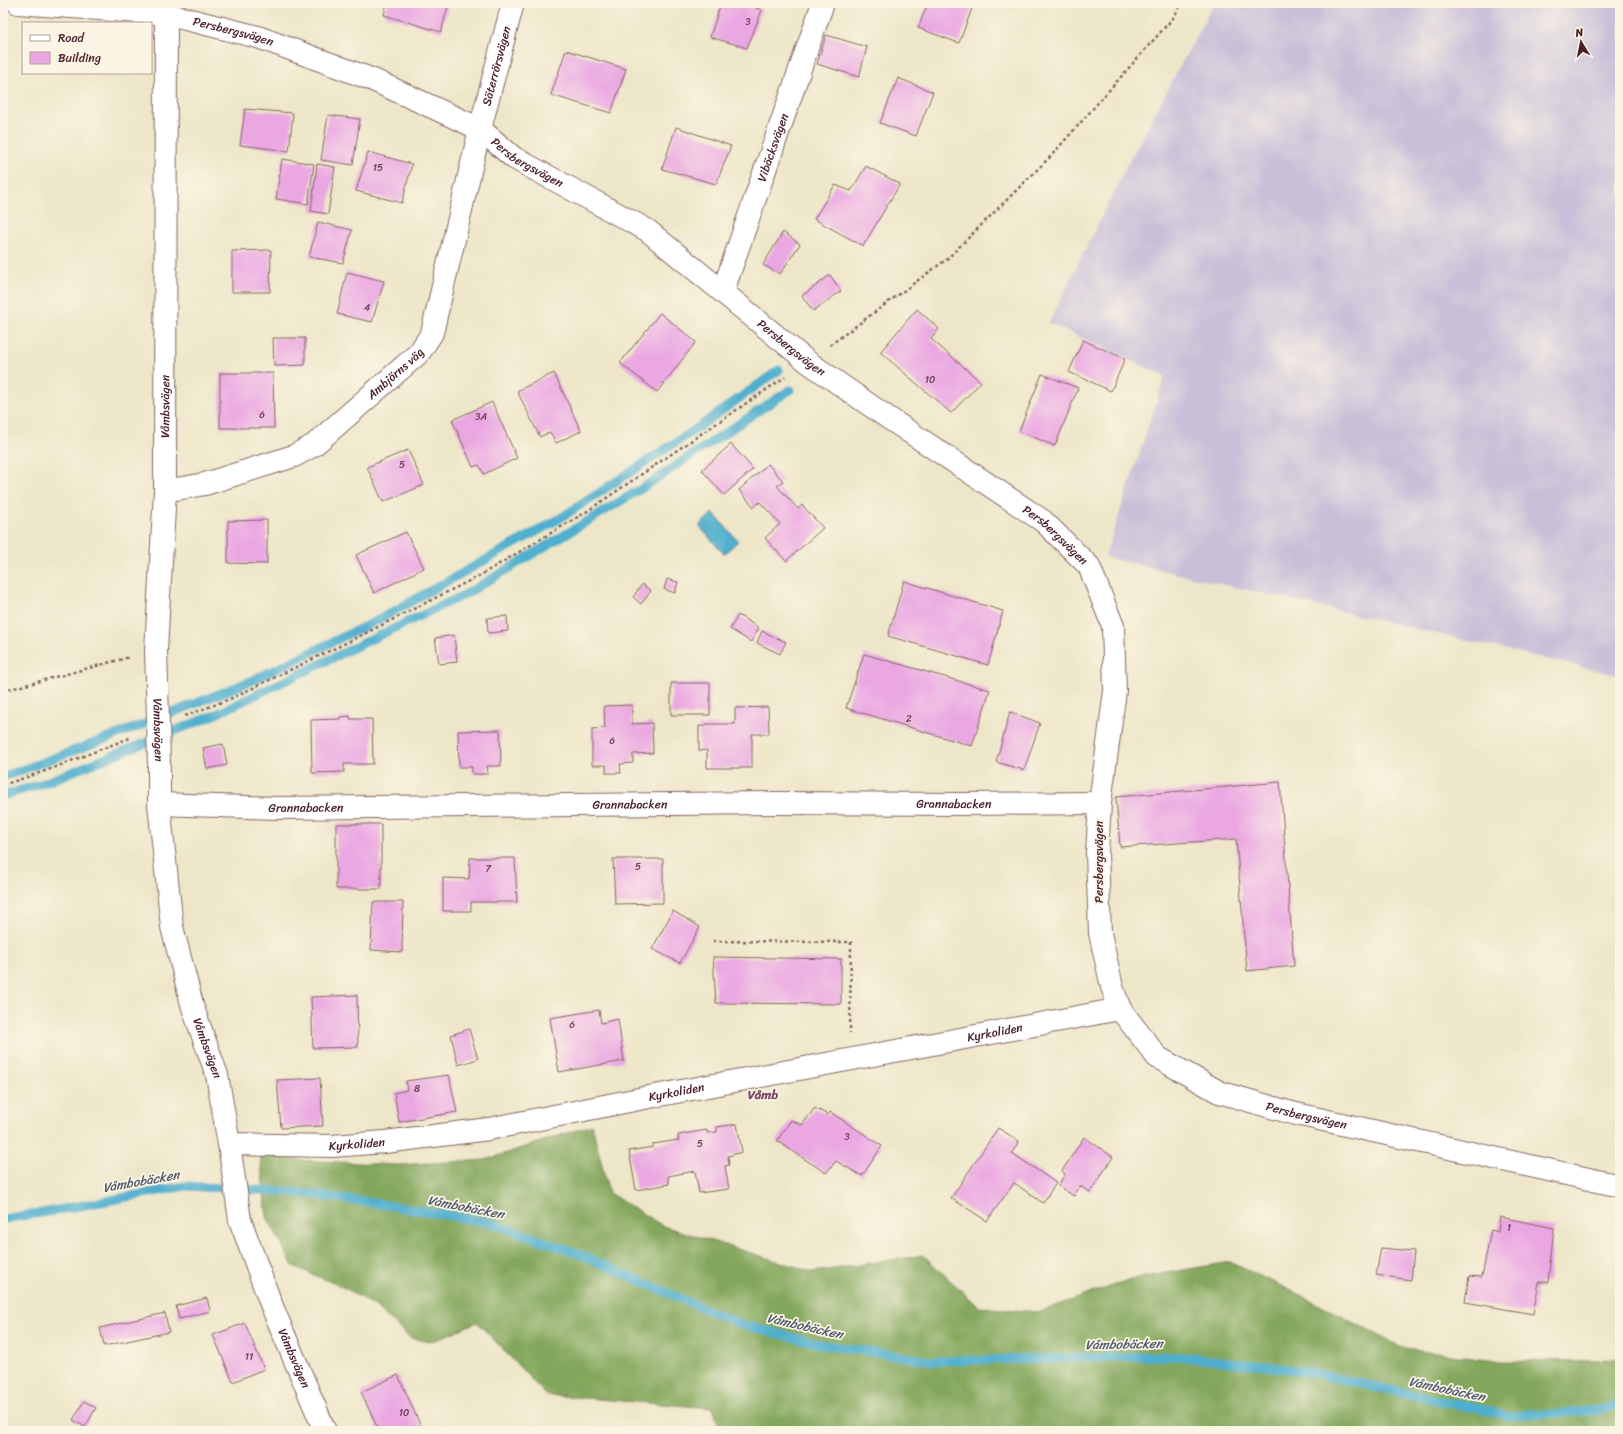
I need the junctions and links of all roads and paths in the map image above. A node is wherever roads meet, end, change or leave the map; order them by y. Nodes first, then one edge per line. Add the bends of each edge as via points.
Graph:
1 (18, 3) edge
2 (513, 3) edge
3 (823, 3) edge
4 (1182, 3) edge
5 (166, 8) edge
6 (480, 129) junction
7 (723, 292) junction
8 (808, 362) junction
9 (165, 491) junction
10 (156, 650) junction
11 (3, 691) edge
12 (179, 718) dead end
13 (136, 735) dead end
14 (3, 785) edge
15 (1100, 803) junction
16 (160, 804) junction
17 (713, 941) dead end
18 (1120, 1009) junction
19 (849, 1060) junction
20 (230, 1150) junction
21 (1620, 1186) edge
22 (319, 1430) edge

1 - 5 street, Persbergsvägen
2 - 6 street, Säterrörsvägen
3 - 7 street, Vibäcksvägen
4 - 8 path via 1173,18 1051,156 947,259
5 - 6 street, Persbergsvägen via 258,37 371,79
5 - 9 street, Våmbsvägen
6 - 7 street, Persbergsvägen via 514,158 647,230
6 - 9 street, Ambjörns väg via 432,333 419,353 314,445 294,456 205,484
7 - 8 street, Persbergsvägen
8 - 12 path via 586,512 479,576 230,699
8 - 15 street, Persbergsvägen via 881,414 1043,521 1089,566 1113,626 1115,691
9 - 10 street, Våmbsvägen
10 - 11 path
10 - 16 street, Våmbsvägen, bridge
13 - 14 path
15 - 16 street, Grannabacken via 277,808
15 - 18 street, Persbergsvägen via 1097,853 1100,933 1112,987
16 - 20 street, Våmbsvägen via 172,927 193,1008 217,1075
17 - 19 path via 851,942
18 - 19 street, Kyrkoliden
18 - 21 street, Persbergsvägen via 1157,1056 1219,1092 1292,1113
19 - 20 street, Kyrkoliden via 489,1128 385,1142
20 - 22 street, Våmbsvägen via 240,1220

